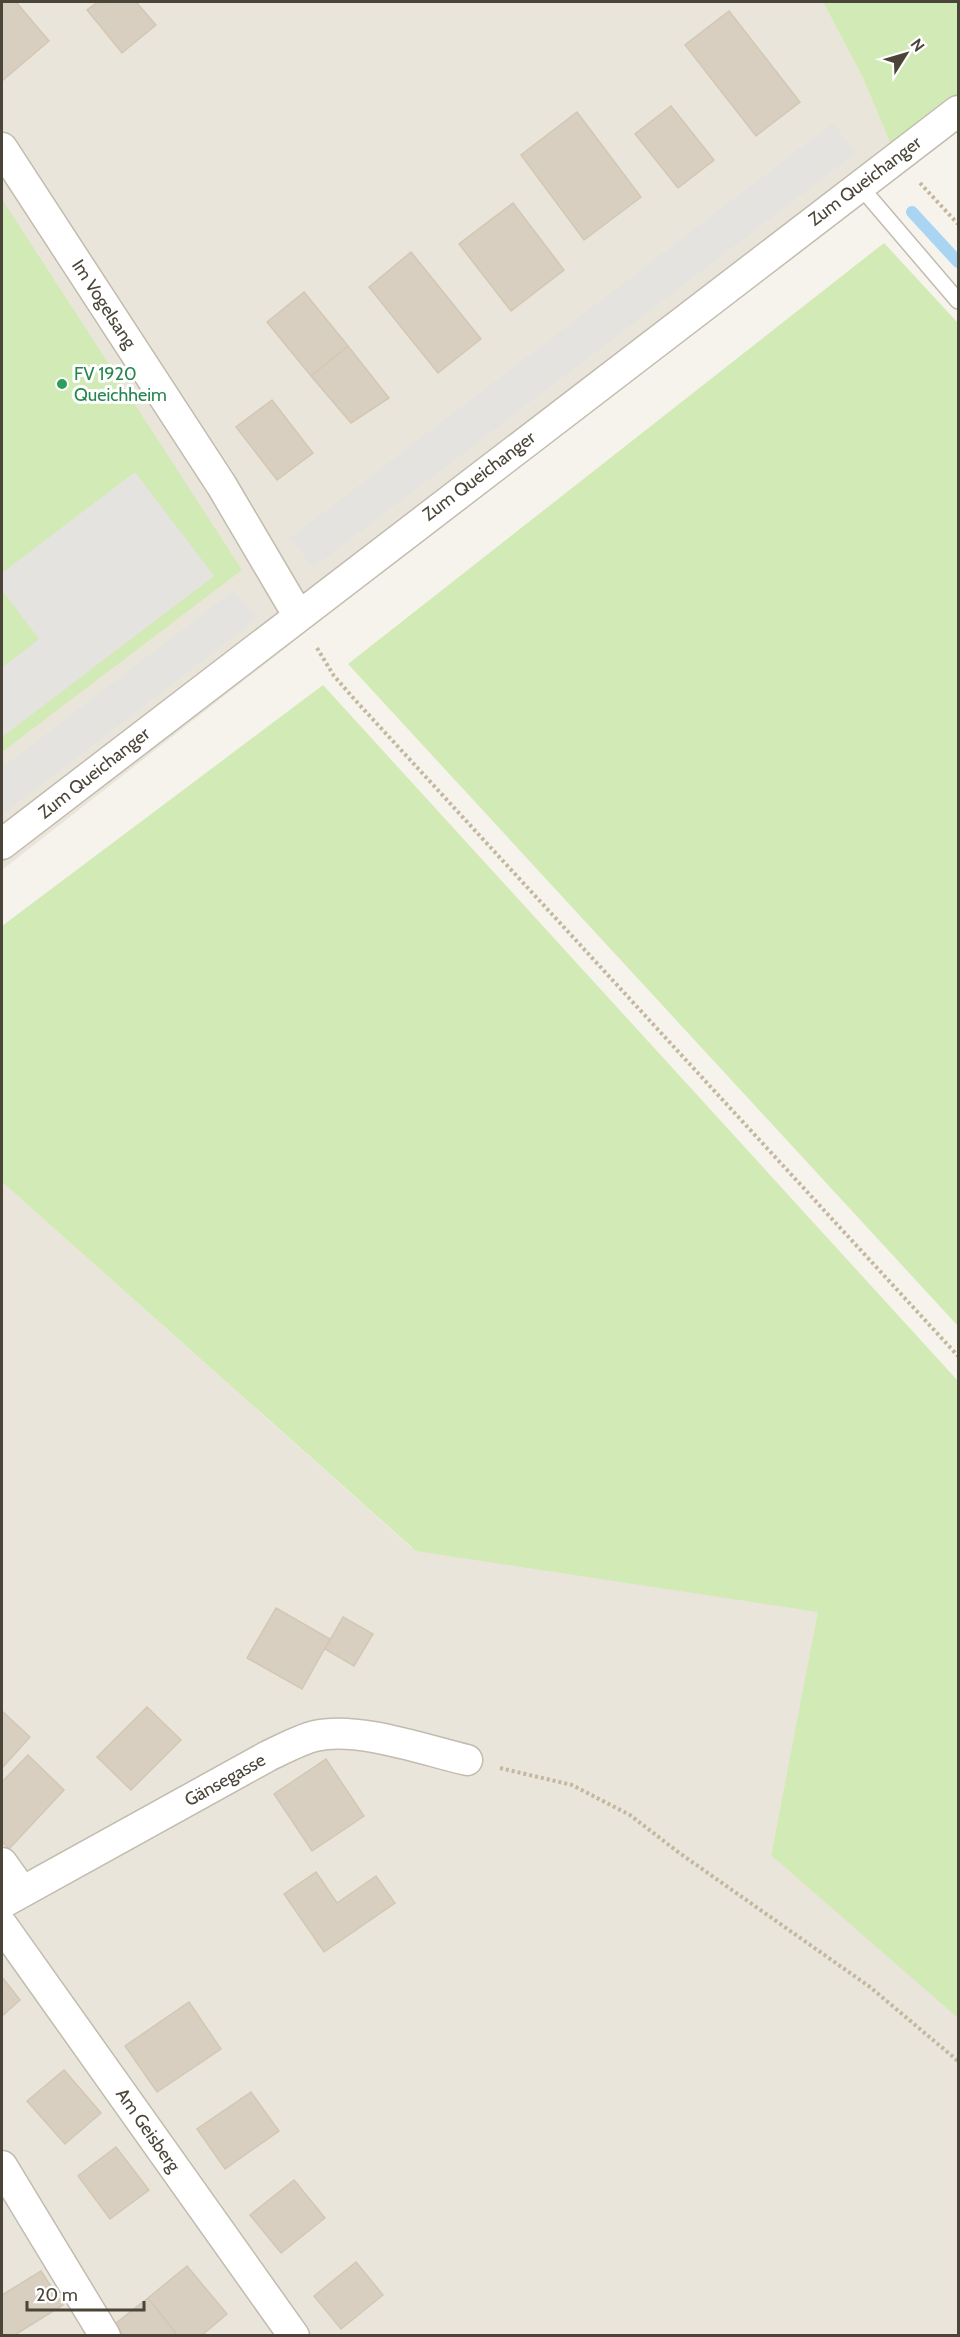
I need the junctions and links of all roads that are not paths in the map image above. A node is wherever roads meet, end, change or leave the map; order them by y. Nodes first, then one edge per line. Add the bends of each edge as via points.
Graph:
1 (958, 111) edge
2 (2, 148) edge
3 (859, 185) junction
4 (958, 301) edge
5 (298, 615) junction
6 (2, 844) edge
7 (467, 1760) road end
8 (2, 1863) edge
9 (12, 1897) edge
10 (2, 1925) edge
11 (2, 2166) edge
12 (105, 2336) edge
13 (294, 2336) edge

1 - 3 street, Zum Queichanger
2 - 5 street, Im Vogelsang via 222,486
3 - 4 lane
3 - 5 street, Zum Queichanger
5 - 6 street, Zum Queichanger
7 - 9 street, Gänsegasse via 375,1738 332,1733 314,1736 268,1756
8 - 9 street
10 - 13 street, Am Geisberg
11 - 12 street

